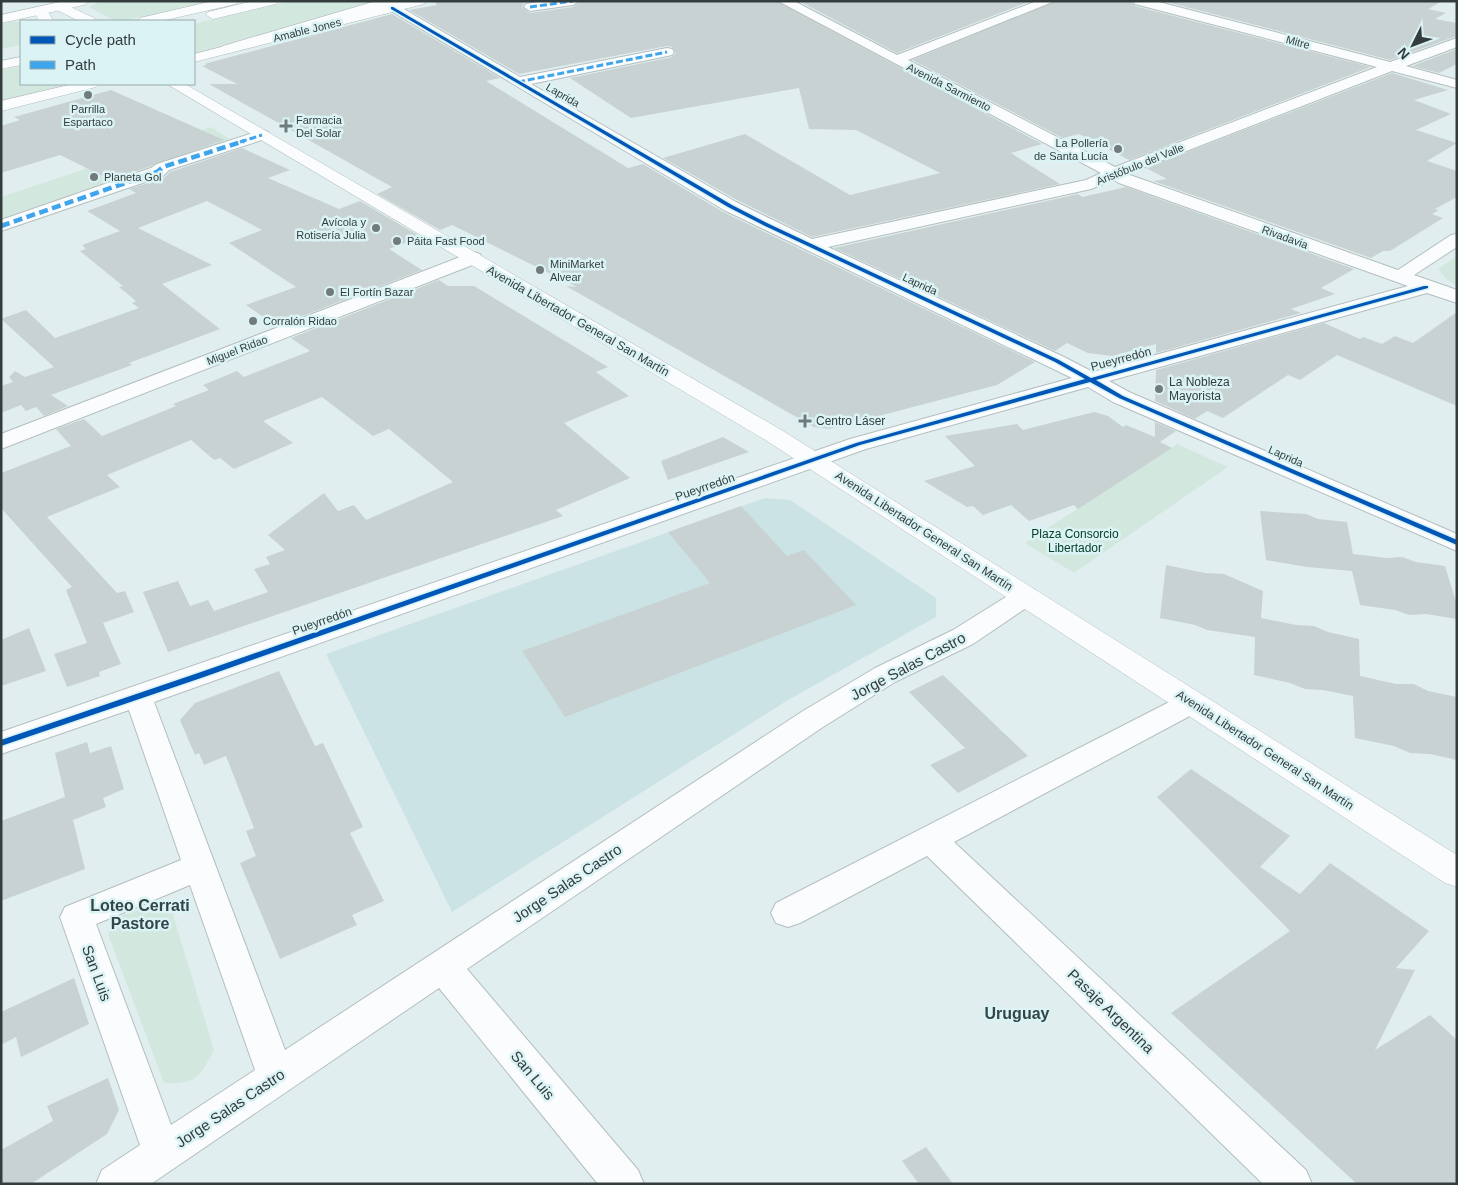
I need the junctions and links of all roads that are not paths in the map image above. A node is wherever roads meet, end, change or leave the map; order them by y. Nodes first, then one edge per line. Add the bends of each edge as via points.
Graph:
1 (84, 1) edge
2 (231, 1) edge
3 (271, 1) edge
4 (419, 1) edge
5 (573, 1) edge
6 (784, 1) edge
7 (1049, 1) edge
8 (1140, 1) edge
9 (391, 5) edge
10 (60, 6) junction
11 (530, 7) dead end
12 (40, 9) edge
13 (1, 20) edge
14 (88, 20) edge
15 (150, 20) edge
16 (191, 20) edge
17 (1457, 42) edge
18 (667, 52) dead end
19 (14, 54) edge
20 (195, 58) edge
21 (896, 60) junction
22 (1, 65) edge
23 (1392, 67) junction
24 (518, 82) junction
25 (1457, 84) edge
26 (87, 85) edge
27 (177, 85) edge
28 (2, 106) edge
29 (262, 135) junction
30 (1114, 173) junction
31 (1, 226) edge
32 (1457, 239) edge
33 (810, 245) junction
34 (473, 258) junction
35 (1399, 277) junction
36 (1426, 287) junction
37 (1457, 297) edge
38 (1090, 380) junction
39 (1, 442) edge
40 (813, 460) junction
41 (1457, 543) edge
42 (1026, 596) junction
43 (138, 696) junction
44 (1191, 703) junction
45 (1, 743) edge
46 (930, 839) junction
47 (200, 867) junction
48 (1457, 873) edge
49 (788, 913) dead end
50 (443, 966) junction
51 (276, 1078) junction
52 (162, 1153) junction
53 (116, 1184) edge
54 (624, 1184) edge
55 (1292, 1184) edge

1 - 10 main road
2 - 15 main road
3 - 16 main road
4 - 9 main road, Amable Jones
5 - 11 street
6 - 21 street, Avenida Sarmiento
7 - 21 street
8 - 23 street, Mitre
9 - 20 main road, Amable Jones
9 - 24 street, Laprida
10 - 12 main road
10 - 14 main road
12 - 13 main road
17 - 23 street, Aristóbulo del Valle
18 - 24 street
19 - 22 main road
21 - 30 street, Avenida Sarmiento
23 - 25 street, Mitre
23 - 30 street, Aristóbulo del Valle
24 - 33 street, Laprida via 730,206
26 - 28 main road
27 - 29 main road, Avenida Libertador General San Martín
29 - 31 street
29 - 34 main road, Avenida Libertador General San Martín
30 - 33 street, Aristóbulo del Valle via 1091,184
30 - 35 street, Rivadavia
32 - 35 street
33 - 38 street, Laprida via 1057,361
34 - 39 street, Miguel Ridao
34 - 40 main road, Avenida Libertador General San Martín
35 - 36 street, Rivadavia
36 - 37 street, Rivadavia
36 - 38 street, Pueyrredón
38 - 40 street, Pueyrredón via 858,444
38 - 41 street, Laprida via 1121,397
40 - 42 main road, Avenida Libertador General San Martín
40 - 43 street, Pueyrredón
42 - 44 main road, Avenida Libertador General San Martín
42 - 50 street, Jorge Salas Castro via 963,637 885,675 813,719
43 - 45 street, Pueyrredón
43 - 47 street
44 - 46 street
44 - 48 main road, Avenida Libertador General San Martín
46 - 49 street
46 - 55 street, Pasaje Argentina
47 - 51 street
47 - 52 street, San Luis via 77,916
50 - 51 street, Jorge Salas Castro
50 - 54 street, San Luis
51 - 52 street, Jorge Salas Castro
52 - 53 street, Jorge Salas Castro

